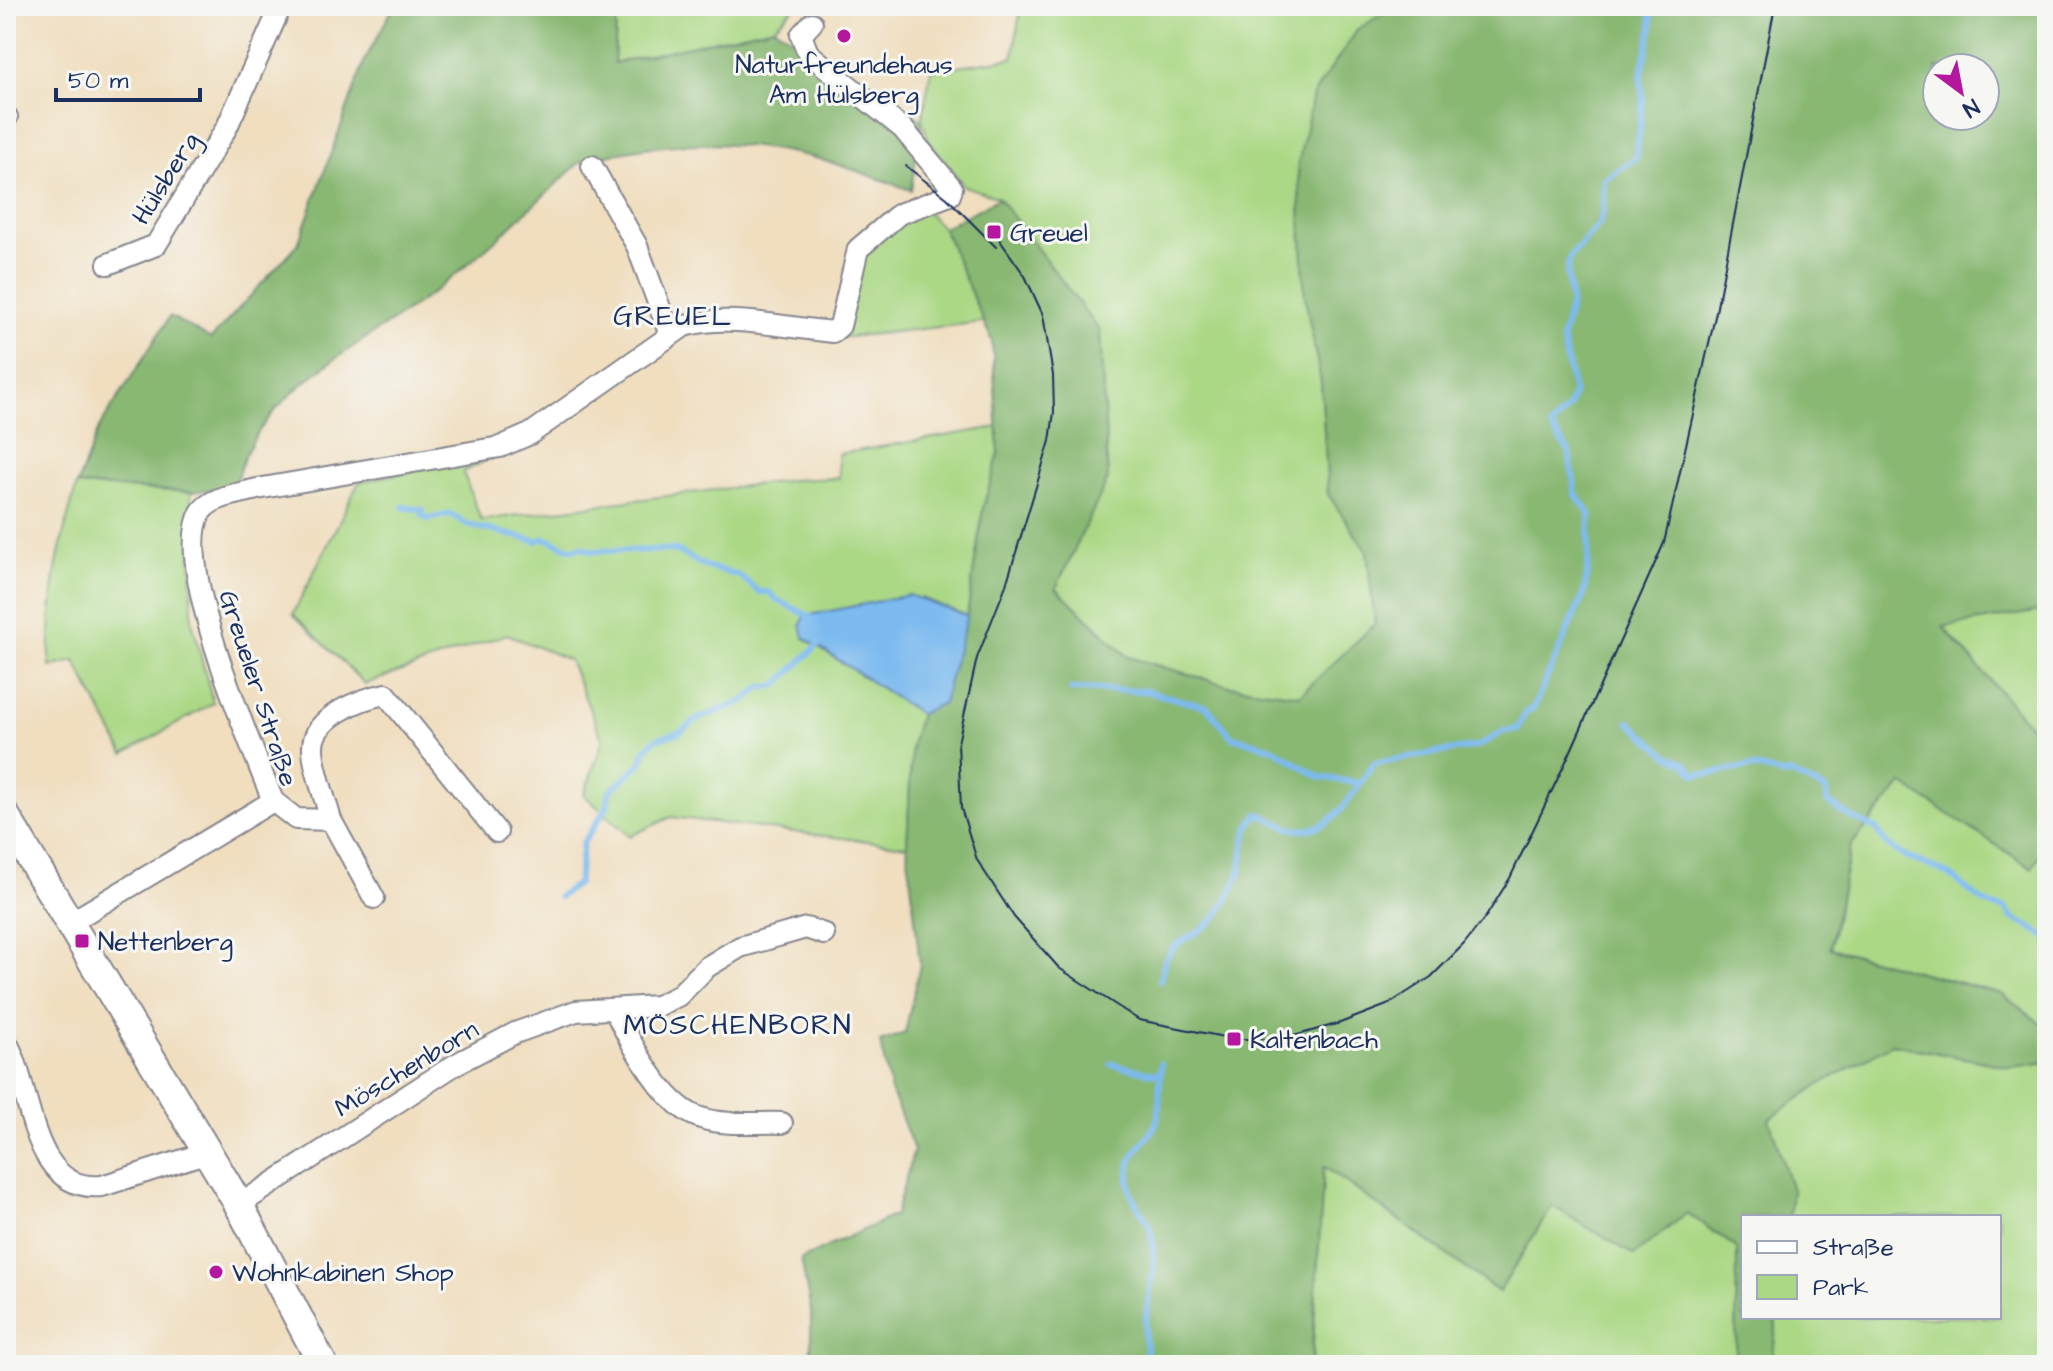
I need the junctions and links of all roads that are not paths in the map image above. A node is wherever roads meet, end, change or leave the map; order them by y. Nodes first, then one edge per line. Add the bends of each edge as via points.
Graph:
1 (281, 6) edge
2 (812, 23) dead end
3 (592, 166) dead end
4 (108, 264) dead end
5 (670, 335) junction
6 (273, 801) junction
7 (6, 817) edge
8 (331, 820) junction
9 (497, 832) dead end
10 (374, 898) dead end
11 (71, 922) junction
12 (824, 934) dead end
13 (614, 1009) junction
14 (6, 1041) edge
15 (782, 1123) dead end
16 (208, 1152) junction
17 (239, 1205) junction
18 (323, 1365) edge

1 - 4 street, Hülsberg via 227,127 156,245
2 - 5 street via 801,35 808,53 903,129 952,188 950,195 899,214 858,249 840,326 833,332 698,322
3 - 5 street via 637,246
5 - 6 street, Greueler Straße via 530,434 489,449 257,489 220,499 202,512 197,532 202,602
6 - 8 street via 296,819
6 - 11 street, Greueler Straße
7 - 11 street
8 - 9 street via 313,745 321,725 365,697 386,694
8 - 10 street
11 - 16 street
12 - 13 street, Möschenborn via 806,928 740,947 707,967 678,996 657,1006
13 - 15 street via 678,1107 705,1120
13 - 17 street, Möschenborn via 576,1011 467,1058
14 - 16 street via 44,1151 65,1180 102,1186
16 - 17 street
17 - 18 street

